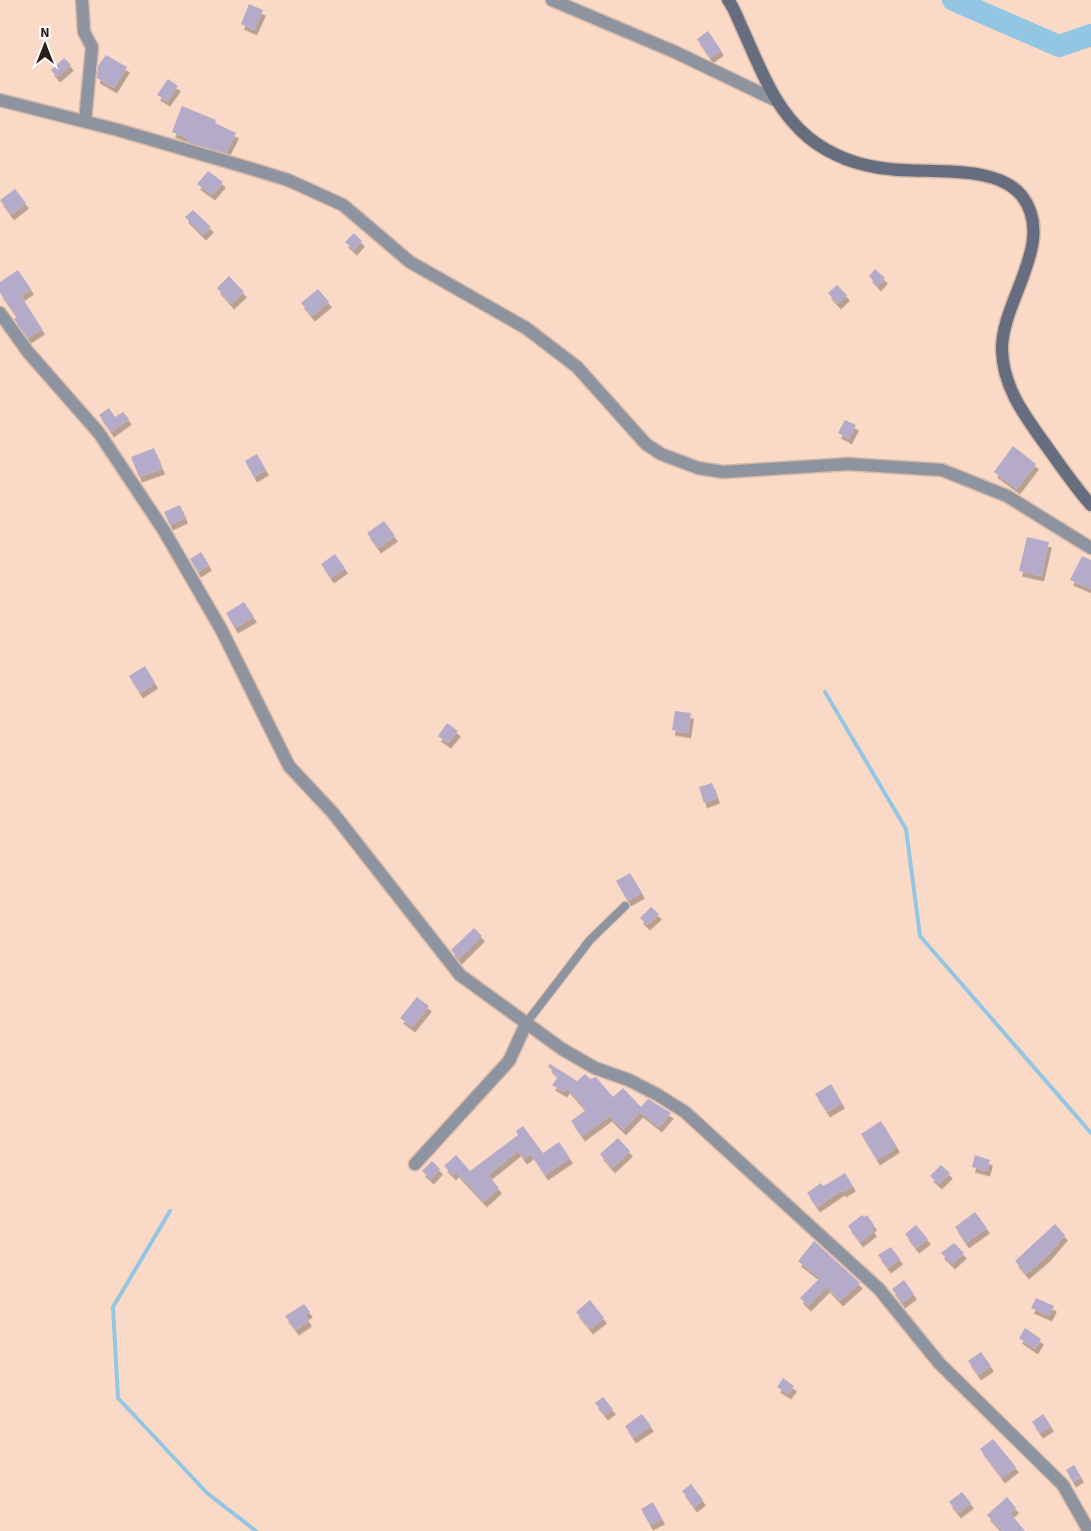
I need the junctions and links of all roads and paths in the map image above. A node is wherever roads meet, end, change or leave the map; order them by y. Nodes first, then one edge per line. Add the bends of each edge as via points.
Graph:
1 (82, 0) edge
2 (552, 0) edge
3 (728, 0) edge
4 (0, 100) edge
5 (775, 100) junction
6 (85, 121) junction
7 (0, 313) edge
8 (1091, 505) edge
9 (1091, 548) edge
10 (625, 906) dead end
11 (527, 1022) junction
12 (415, 1164) dead end
13 (1089, 1531) edge

1 - 6 street via 84,32 92,47
2 - 5 street via 675,52
3 - 5 main road
4 - 6 street
5 - 8 main road via 789,120 803,132 836,156 854,163 888,169 980,174 1001,181 1021,195 1035,231 1011,307 1002,350 1003,363 1016,404
6 - 9 street via 288,180 343,205 410,262 526,328 577,367 646,444 661,454 698,468 722,472 848,464 942,470 1007,496
7 - 11 street via 99,433 163,528 221,629 289,766 333,813 460,975
10 - 11 lane via 590,940
11 - 12 street via 509,1061
11 - 13 street via 562,1049 595,1068 629,1080 685,1112 879,1289 939,1363 1063,1485

